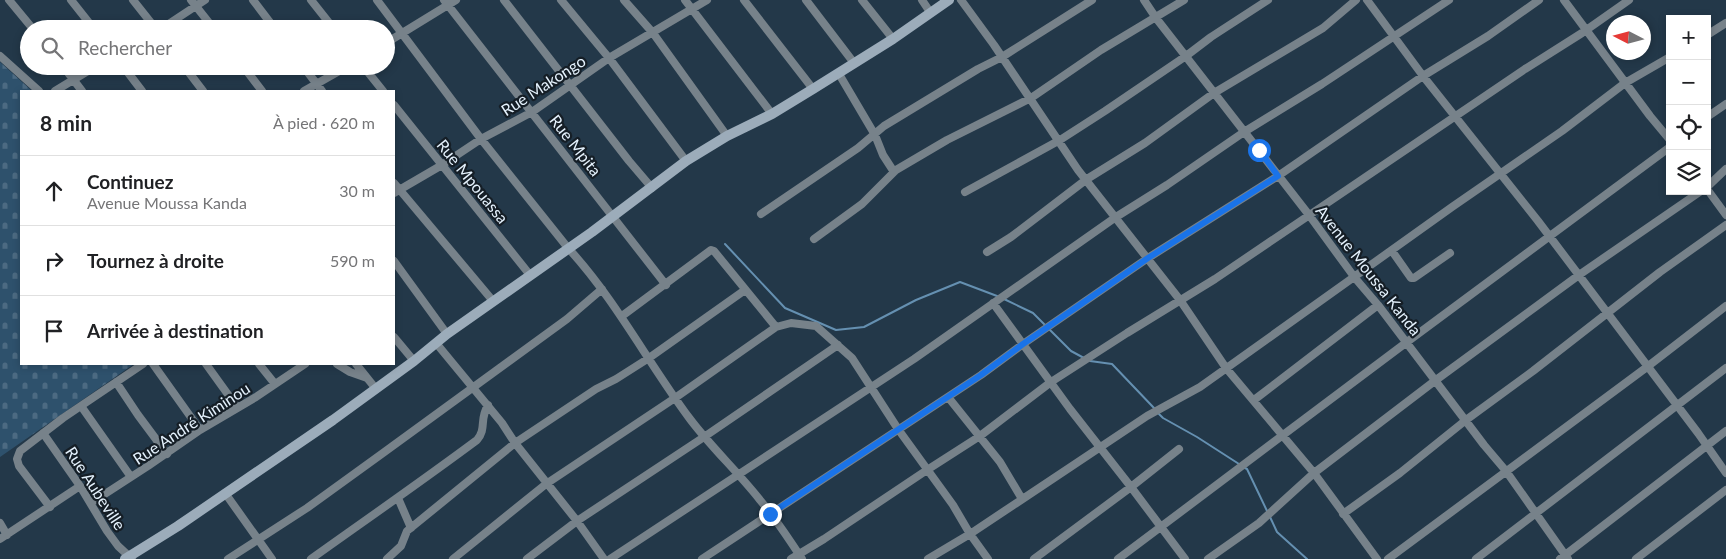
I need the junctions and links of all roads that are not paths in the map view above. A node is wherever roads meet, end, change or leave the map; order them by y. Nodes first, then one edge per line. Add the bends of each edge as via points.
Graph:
1 (9, 0) edge
2 (71, 0) edge
3 (133, 0) edge
4 (205, 0) edge
5 (253, 0) edge
6 (311, 0) edge
7 (377, 0) edge
8 (456, 0) edge
9 (504, 0) edge
10 (561, 0) edge
11 (624, 0) edge
12 (685, 0) edge
13 (707, 0) edge
14 (744, 0) edge
15 (806, 0) edge
16 (862, 0) edge
17 (922, 0) edge
18 (949, 0) edge
19 (961, 0) edge
20 (1092, 0) edge
21 (1144, 0) edge
22 (1184, 0) edge
23 (1268, 0) edge
24 (1356, 0) edge
25 (1367, 0) edge
26 (1448, 0) edge
27 (1540, 0) edge
28 (1564, 0) edge
29 (1630, 0) edge
30 (194, 3) edge
31 (446, 3) edge
32 (692, 8) junction
33 (930, 12) junction
34 (1156, 18) junction
35 (26, 20) edge
36 (87, 20) edge
37 (149, 20) edge
38 (172, 20) edge
39 (207, 20) edge
40 (268, 20) edge
41 (327, 20) edge
42 (393, 20) edge
43 (395, 23) edge
44 (1726, 24) edge
45 (1587, 29) junction
46 (403, 33) junction
47 (652, 33) junction
48 (1711, 33) edge
49 (1393, 37) junction
50 (395, 38) edge
51 (893, 38) junction
52 (0, 56) edge
53 (1002, 56) junction
54 (1186, 56) junction
55 (609, 58) junction
56 (1666, 59) edge
57 (854, 63) junction
58 (20, 74) edge
59 (838, 74) junction
60 (21, 75) edge
61 (71, 75) edge
62 (81, 75) edge
63 (130, 75) edge
64 (191, 75) edge
65 (250, 75) edge
66 (310, 75) edge
67 (337, 75) edge
68 (370, 75) edge
69 (1423, 76) junction
70 (74, 79) junction
71 (1625, 82) junction
72 (571, 85) junction
73 (320, 88) edge
74 (814, 89) junction
75 (38, 90) edge
76 (57, 90) edge
77 (81, 90) edge
78 (141, 90) edge
79 (202, 90) edge
80 (261, 90) edge
81 (382, 90) edge
82 (1214, 93) junction
83 (1031, 98) junction
84 (1726, 104) edge
85 (395, 105) edge
86 (532, 112) junction
87 (772, 114) junction
88 (1711, 114) edge
89 (1456, 116) junction
90 (1244, 132) junction
91 (875, 135) junction
92 (1666, 135) edge
93 (727, 136) junction
94 (482, 139) junction
95 (1060, 140) junction
96 (1666, 150) edge
97 (686, 161) junction
98 (442, 165) junction
99 (1726, 169) edge
100 (894, 172) junction
101 (1501, 174) junction
102 (1278, 176) junction
103 (1087, 179) junction
104 (1711, 184) edge
105 (396, 188) edge
106 (652, 188) junction
107 (965, 192) dead end
108 (1711, 194) edge
109 (1695, 195) edge
110 (761, 214) dead end
111 (1309, 215) junction
112 (1726, 215) edge
113 (613, 216) junction
114 (1116, 217) junction
115 (1726, 225) edge
116 (1550, 237) junction
117 (814, 238) dead end
118 (568, 248) junction
119 (1392, 251) junction
120 (988, 252) dead end
121 (1450, 253) dead end
122 (1148, 258) junction
123 (395, 262) edge
124 (530, 275) junction
125 (1578, 275) junction
126 (1354, 278) junction
127 (666, 285) junction
128 (602, 289) junction
129 (744, 290) junction
130 (1180, 300) junction
131 (493, 301) junction
132 (993, 303) junction
133 (1378, 305) junction
134 (1726, 306) edge
135 (1608, 314) junction
136 (622, 316) junction
137 (776, 327) junction
138 (447, 334) junction
139 (395, 338) edge
140 (1407, 342) junction
141 (436, 343) junction
142 (1023, 344) junction
143 (838, 345) junction
144 (649, 358) junction
145 (414, 361) junction
146 (142, 365) edge
147 (155, 365) edge
148 (207, 365) edge
149 (260, 365) edge
150 (304, 365) edge
151 (339, 365) edge
152 (357, 365) edge
153 (1647, 367) junction
154 (1226, 368) junction
155 (1726, 368) edge
156 (367, 378) junction
157 (1436, 380) junction
158 (116, 382) junction
159 (1051, 382) junction
160 (275, 384) junction
161 (871, 386) junction
162 (473, 387) junction
163 (376, 389) junction
164 (948, 397) junction
165 (675, 398) junction
166 (1254, 400) junction
167 (488, 405) junction
168 (1677, 405) junction
169 (81, 406) junction
170 (237, 407) junction
171 (1466, 420) junction
172 (200, 430) junction
173 (898, 430) junction
174 (1726, 431) edge
175 (43, 433) junction
176 (1284, 435) junction
177 (980, 436) junction
178 (704, 437) junction
179 (515, 443) junction
180 (1706, 446) junction
181 (1100, 449) junction
182 (1179, 449) dead end
183 (167, 454) junction
184 (927, 470) junction
185 (1506, 471) junction
186 (1314, 473) junction
187 (1726, 473) edge
188 (738, 475) junction
189 (131, 477) junction
190 (546, 484) junction
191 (80, 486) junction
192 (1131, 487) junction
193 (1726, 490) edge
194 (225, 493) junction
195 (398, 498) junction
196 (1022, 499) junction
197 (91, 503) junction
198 (50, 507) junction
199 (1536, 513) junction
200 (770, 514) junction
201 (1343, 514) junction
202 (577, 521) junction
203 (0, 523) edge
204 (1161, 527) junction
205 (411, 528) junction
206 (970, 534) junction
207 (4, 537) edge
208 (258, 539) junction
209 (800, 556) edge
210 (129, 558) edge
211 (1564, 558) edge
212 (228, 559) edge
213 (272, 559) edge
214 (311, 559) edge
215 (387, 559) edge
216 (453, 559) edge
217 (527, 559) edge
218 (604, 559) edge
219 (610, 559) edge
220 (702, 559) edge
221 (790, 559) edge
222 (928, 559) edge
223 (988, 559) edge
224 (1034, 559) edge
225 (1118, 559) edge
226 (1184, 559) edge
227 (1208, 559) edge
228 (1377, 559) edge
229 (1388, 559) edge
230 (1476, 559) edge
231 (1636, 559) edge

1 - 35 street
2 - 36 street
3 - 37 street
4 - 30 street
5 - 40 street
6 - 41 street
7 - 42 street
8 - 31 street
9 - 72 street
10 - 55 street
11 - 47 street
12 - 32 street
13 - 32 street, Rue Makongo
14 - 74 street
15 - 57 street
16 - 51 street
17 - 33 street
18 - 33 street
19 - 53 street
20 - 53 street
21 - 34 street, Avenue Moussa Kanda
22 - 34 street
23 - 54 street
24 - 82 street via 1323,28
25 - 49 street
26 - 49 street
27 - 69 street
28 - 45 street
29 - 45 street
30 - 38 street
30 - 39 street
31 - 46 street
31 - 86 street, Rue Mpita
32 - 47 street, Rue Makongo
32 - 87 street
33 - 51 street
34 - 54 street, Avenue Moussa Kanda
34 - 83 street via 1101,50
43 - 46 street
44 - 48 street
45 - 71 street
45 - 89 street
46 - 50 street
46 - 94 street
47 - 55 street, Rue Makongo
47 - 93 street
49 - 69 street
49 - 90 street
51 - 57 street
52 - 58 street
53 - 83 street
53 - 91 street via 884,126
54 - 82 street, Avenue Moussa Kanda
54 - 95 street
55 - 72 street, Rue Makongo
55 - 97 street
56 - 71 street
57 - 59 street
59 - 74 street
59 - 91 street
60 - 75 street
61 - 70 street
62 - 70 street
63 - 78 street
64 - 79 street
65 - 80 street
66 - 73 street
67 - 73 street
68 - 81 street
69 - 89 street
69 - 102 street
70 - 76 street
70 - 77 street
71 - 92 street
71 - 101 street via 1562,132
72 - 86 street, Rue Makongo
72 - 106 street
74 - 87 street
82 - 90 street, Avenue Moussa Kanda
82 - 103 street via 1145,143
83 - 95 street
83 - 100 street via 947,140
84 - 88 street
85 - 98 street, Rue Mpouassa
86 - 94 street, Rue Makongo
86 - 113 street, Rue Mpita
87 - 93 street
89 - 101 street
89 - 111 street
90 - 102 street, Avenue Moussa Kanda
90 - 114 street
91 - 100 street
91 - 110 street
93 - 97 street
94 - 98 street, Rue Makongo
94 - 118 street
95 - 103 street
95 - 107 street
96 - 116 street
97 - 106 street
98 - 105 street, Rue Makongo
98 - 124 street, Rue Mpouassa
99 - 104 street
100 - 117 street via 862,204
101 - 116 street
101 - 119 street
102 - 111 street, Avenue Moussa Kanda
102 - 122 street
103 - 114 street
103 - 120 street
105 - 131 street
106 - 113 street
108 - 112 street
109 - 125 street
111 - 126 street, Avenue Moussa Kanda
111 - 130 street
113 - 118 street
113 - 127 street, Rue Mpita
114 - 122 street
114 - 132 street
115 - 135 street
116 - 125 street
116 - 140 street
118 - 124 street
118 - 128 street
119 - 121 street via 1411,278
119 - 126 street
122 - 130 street
122 - 142 street
123 - 138 street
124 - 131 street
125 - 135 street
125 - 157 street
126 - 133 street, Avenue Moussa Kanda
126 - 154 street
127 - 129 street via 711,250
127 - 136 street
128 - 136 street
128 - 162 street via 567,319
129 - 137 street
129 - 144 street
130 - 154 street
130 - 159 street
131 - 138 street
132 - 142 street
132 - 161 street
133 - 140 street, Avenue Moussa Kanda
133 - 166 street
134 - 153 street
135 - 153 street
135 - 171 street
136 - 144 street
137 - 143 street via 791,323 816,326
137 - 165 street
138 - 141 street
139 - 145 street
140 - 157 street, Avenue Moussa Kanda
140 - 176 street
141 - 145 street
141 - 162 street
142 - 159 street
142 - 164 street
143 - 161 street via 852,358
143 - 178 street
144 - 165 street
144 - 179 street
145 - 163 street
146 - 158 street
147 - 172 street
148 - 170 street
149 - 160 street
150 - 160 street, Rue André Kiminou
151 - 156 street
152 - 156 street
153 - 168 street
153 - 185 street
154 - 166 street
154 - 181 street
155 - 168 street
156 - 163 street
157 - 171 street, Avenue Moussa Kanda
157 - 186 street
158 - 169 street
158 - 183 street
159 - 177 street
159 - 181 street
160 - 170 street, Rue André Kiminou
161 - 173 street
161 - 188 street
162 - 167 street
162 - 208 street
163 - 194 street
164 - 173 street
164 - 177 street
165 - 178 street
165 - 190 street
166 - 176 street
167 - 179 street
167 - 195 street via 477,440
168 - 180 street
168 - 199 street
169 - 175 street
169 - 189 street
170 - 172 street, Rue André Kiminou
171 - 185 street, Avenue Moussa Kanda
171 - 201 street
172 - 183 street, Rue André Kiminou
173 - 184 street
173 - 200 street
174 - 180 street
175 - 191 street, Rue Aubeville
175 - 198 street via 20,451 17,459
176 - 186 street
176 - 204 street
177 - 184 street
177 - 196 street
178 - 188 street
178 - 202 street
179 - 190 street
179 - 205 street
180 - 187 street
180 - 211 street
181 - 192 street
181 - 196 street
182 - 192 street
183 - 189 street, Rue André Kiminou
184 - 206 street
184 - 209 street
185 - 199 street, Avenue Moussa Kanda
185 - 229 street
186 - 201 street
186 - 227 street via 1259,523
188 - 200 street
188 - 219 street
189 - 197 street, Rue André Kiminou
190 - 202 street
190 - 216 street
191 - 197 street, Rue Aubeville
191 - 198 street
192 - 204 street
192 - 224 street
193 - 231 street
194 - 208 street
194 - 210 street
195 - 205 street
195 - 214 street
196 - 206 street
197 - 210 street, Rue Aubeville
198 - 207 street
199 - 211 street, Avenue Moussa Kanda
199 - 230 street
200 - 209 street
200 - 220 street
201 - 228 street
202 - 217 street
202 - 218 street
203 - 207 street
204 - 225 street
204 - 226 street
205 - 215 street via 401,546
206 - 222 street
206 - 223 street
208 - 212 street
208 - 213 street
209 - 221 street

